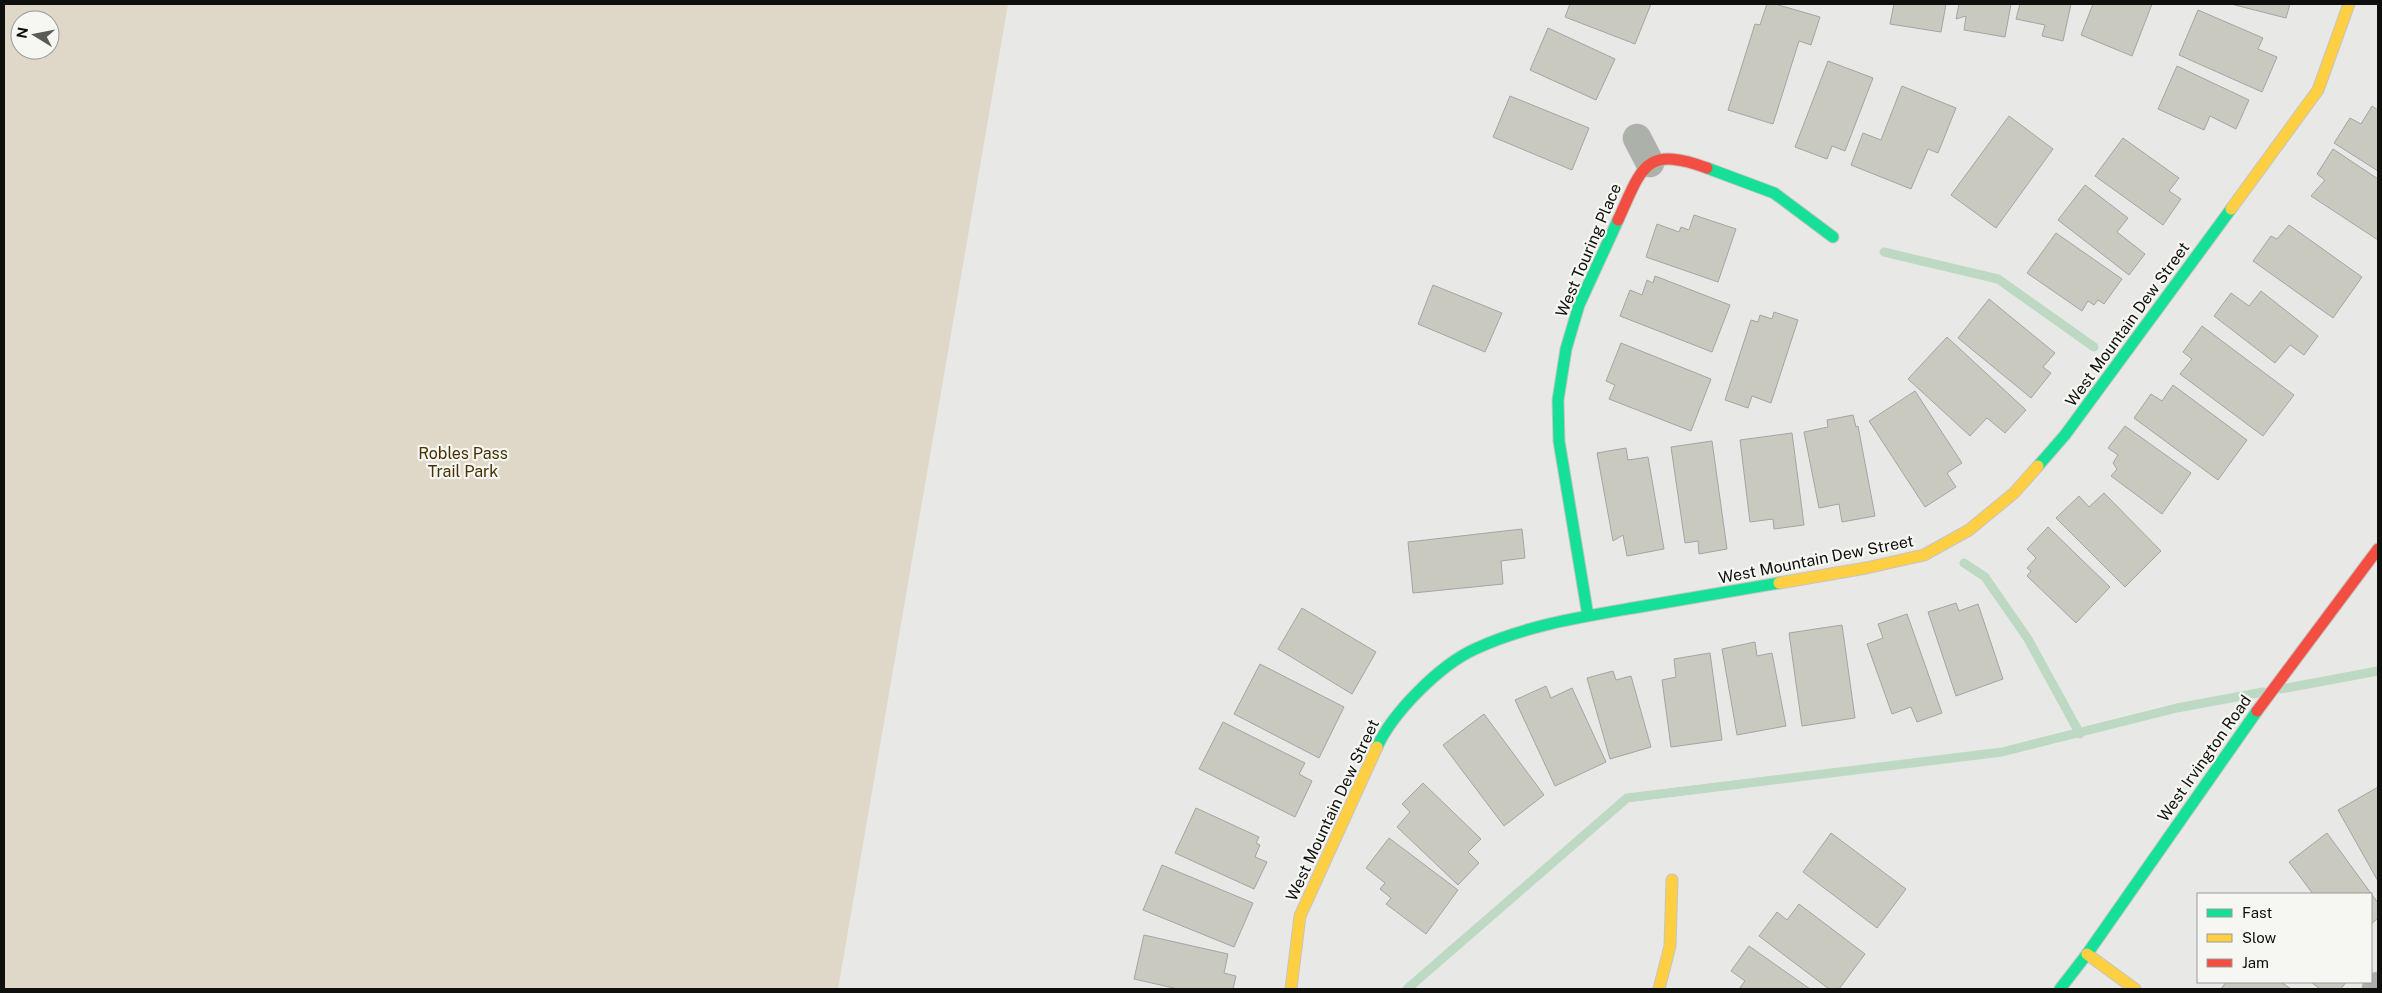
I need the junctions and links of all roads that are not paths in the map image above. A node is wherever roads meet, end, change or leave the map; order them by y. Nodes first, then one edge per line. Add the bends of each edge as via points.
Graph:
1 (2349, 4) edge
2 (1637, 138) dead end
3 (1650, 163) junction
4 (1833, 237) dead end
5 (2378, 549) edge
6 (1588, 616) junction
7 (1672, 880) dead end
8 (2087, 954) junction
9 (2378, 986) edge
10 (1291, 989) edge
11 (1659, 989) edge
12 (2060, 989) edge
13 (2135, 989) edge
14 (2376, 989) edge

1 - 6 street, West Mountain Dew Street via 2318,90 2065,435 2014,493 1969,530 1924,555
2 - 3 street
3 - 4 street via 1664,158 1684,160 1774,193
3 - 6 street, West Touring Place via 1640,172 1579,305 1566,349 1558,400 1559,441
5 - 8 street, West Irvington Road via 2286,670
6 - 10 street, West Mountain Dew Street via 1521,632 1474,649 1443,669 1384,732 1300,916
7 - 11 street via 1670,946
8 - 12 street, West Irvington Road
8 - 13 street
9 - 14 street

